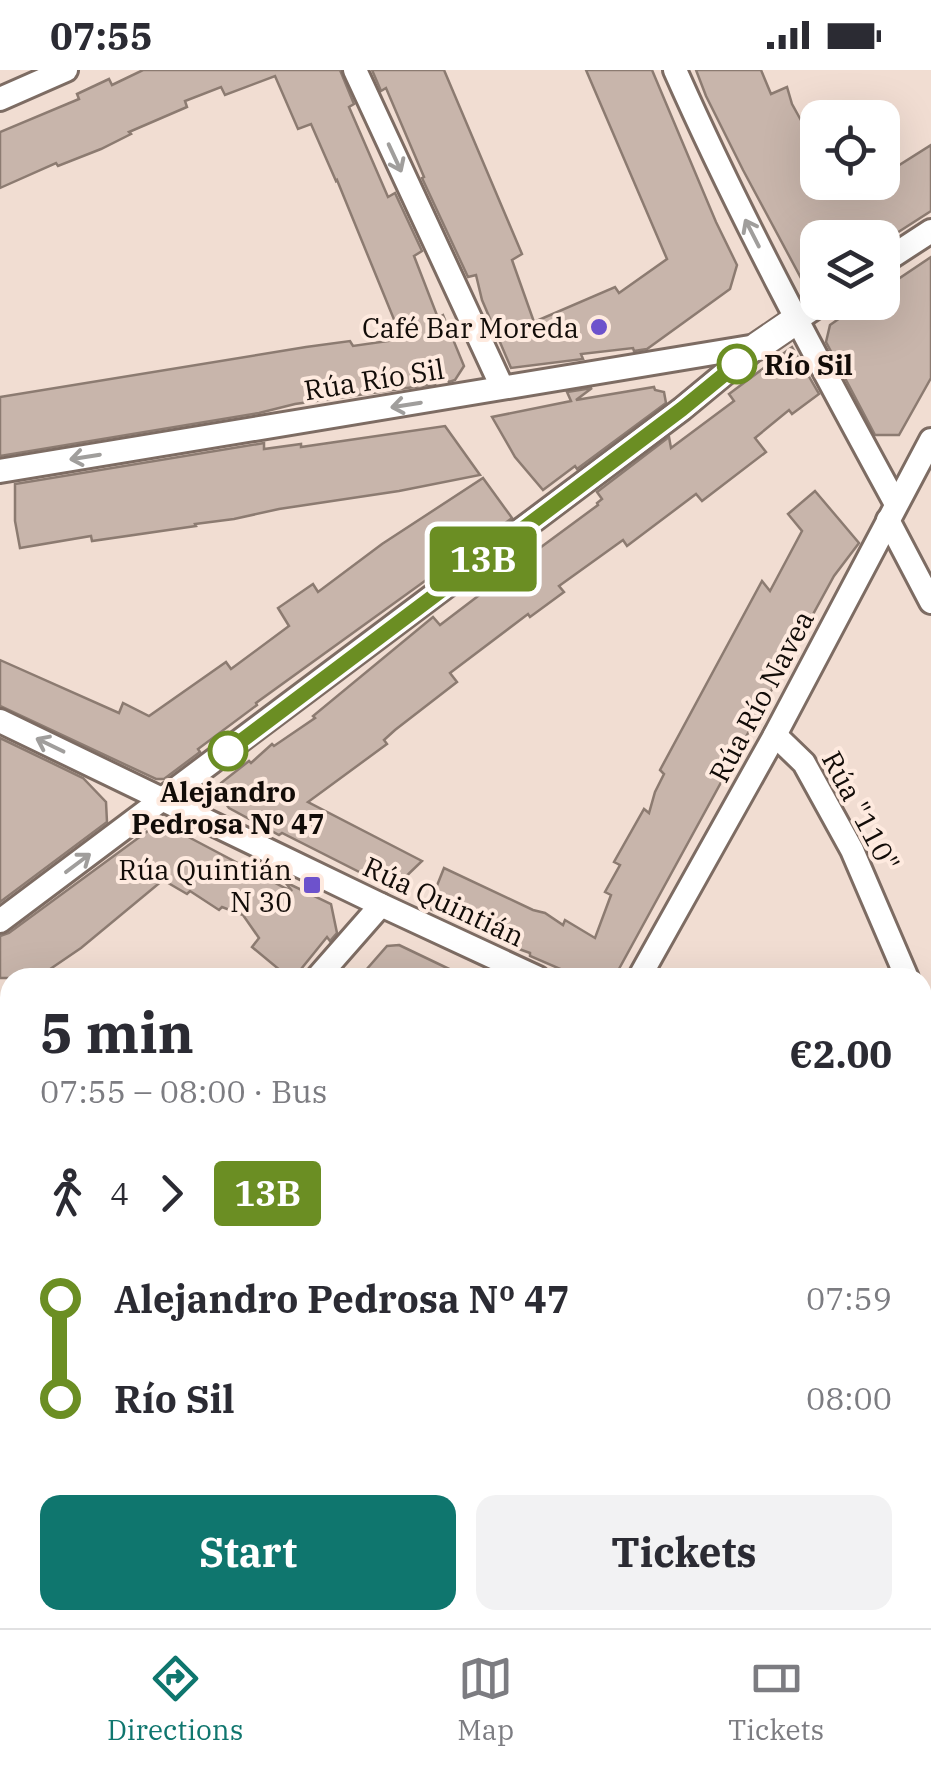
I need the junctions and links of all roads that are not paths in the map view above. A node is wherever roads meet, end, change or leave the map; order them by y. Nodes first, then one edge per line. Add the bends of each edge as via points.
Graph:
1 (66, 70) edge
2 (354, 70) edge
3 (675, 70) edge
4 (0, 99) edge
5 (931, 231) edge
6 (900, 251) edge
7 (800, 317) edge
8 (796, 320) junction
9 (758, 346) junction
10 (678, 359) junction
11 (502, 387) junction
12 (695, 398) junction
13 (931, 440) edge
14 (0, 471) edge
15 (892, 512) junction
16 (931, 602) edge
17 (0, 721) edge
18 (775, 736) junction
19 (163, 800) junction
20 (381, 905) junction
21 (0, 921) edge
22 (326, 968) edge
23 (516, 968) edge
24 (645, 968) edge
25 (904, 968) edge

1 - 4 street
2 -> 11 street
8 -> 3 street
5 - 6 street
7 - 8 street
8 - 9 street
8 - 15 street
9 - 10 street, Rúa Río Sil
9 - 12 street
10 - 11 street, Rúa Río Sil
10 - 12 street
11 -> 14 street, Rúa Río Sil
12 - 19 street
13 - 15 street, Rúa Río Navea
15 - 16 street
15 - 18 street, Rúa Río Navea
19 -> 17 street, Rúa Quintián
18 - 24 street, Rúa Río Navea
18 - 25 street, Rúa "110" via 804,763 852,850
19 - 20 street, Rúa Quintián
21 -> 19 street
20 - 22 street
20 - 23 street, Rúa Quintián

